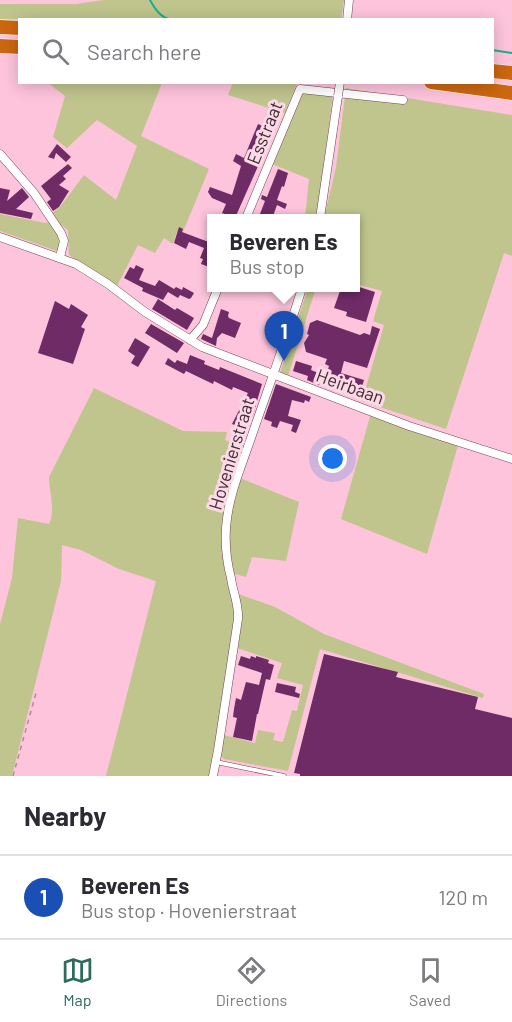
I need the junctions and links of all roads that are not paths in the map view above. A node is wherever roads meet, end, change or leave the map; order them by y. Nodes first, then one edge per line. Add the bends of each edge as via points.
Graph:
1 (349, 0) edge
2 (347, 18) edge
3 (0, 27) edge
4 (18, 28) edge
5 (0, 46) edge
6 (18, 47) edge
7 (494, 71) edge
8 (512, 73) edge
9 (340, 84) edge
10 (446, 84) edge
11 (512, 93) edge
12 (403, 100) dead end
13 (0, 154) edge
14 (248, 214) edge
15 (321, 214) edge
16 (0, 237) edge
17 (60, 257) junction
18 (216, 292) edge
19 (301, 292) edge
20 (190, 340) junction
21 (273, 375) junction
22 (512, 459) edge
23 (216, 762) junction
24 (213, 776) edge
25 (284, 776) edge

1 - 2 street
3 - 4 highway
5 - 6 highway
7 - 8 highway
9 - 15 street, bridge
10 - 11 highway
12 - 14 street, Esstraat via 300,89
13 - 17 street via 34,192 61,233 64,241
16 - 17 street, Heirbaan
17 - 20 street, Heirbaan via 91,272
18 - 20 street via 203,325
19 - 21 street, Hovenierstraat
20 - 21 street, Heirbaan
21 - 22 street, Heirbaan via 409,426
21 - 23 street, Hovenierstraat via 228,510 228,556 239,610
23 - 24 street, Hovenierstraat
23 - 25 lane

